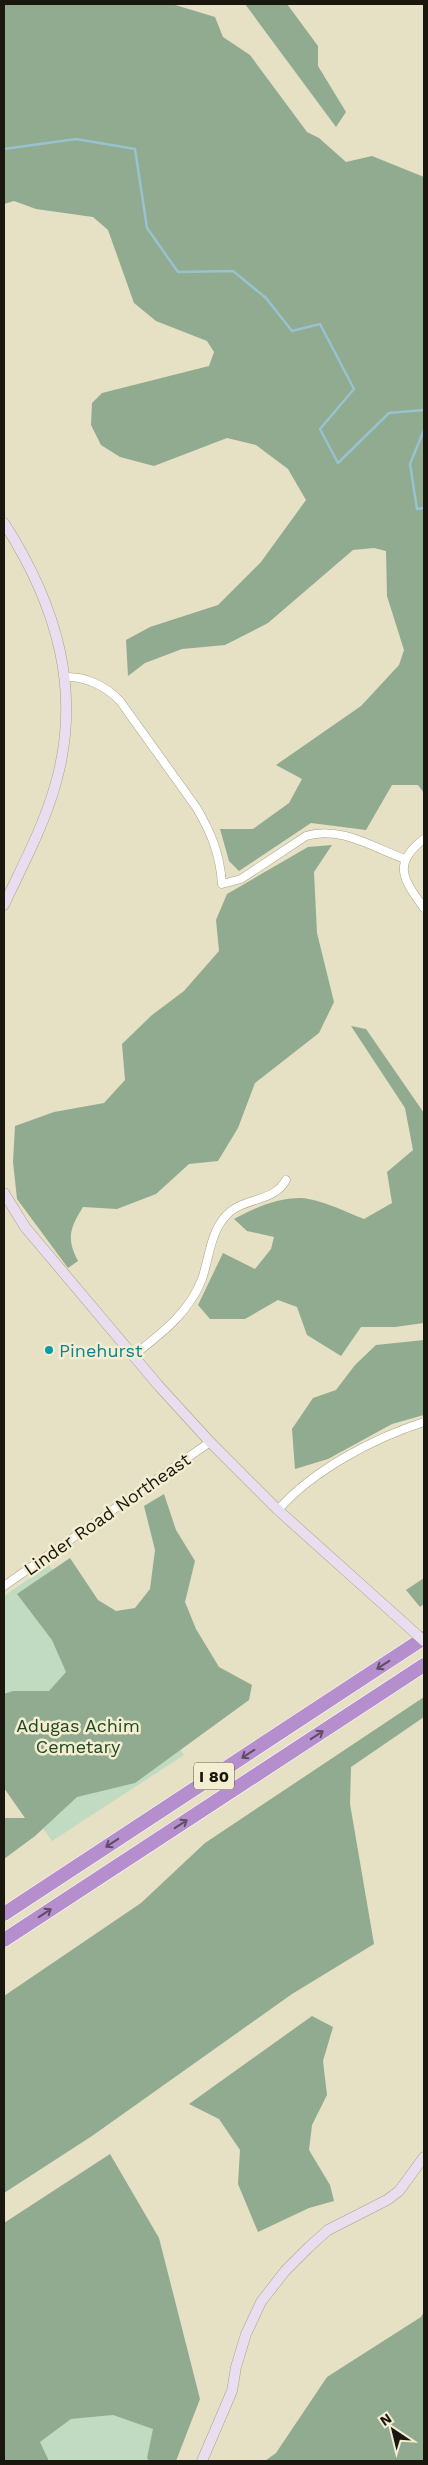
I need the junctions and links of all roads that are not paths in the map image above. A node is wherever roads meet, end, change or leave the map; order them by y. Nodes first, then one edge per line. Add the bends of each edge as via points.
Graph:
1 (4, 523) edge
2 (65, 677) junction
3 (424, 839) edge
4 (405, 859) junction
5 (4, 905) edge
6 (424, 908) edge
7 (286, 1180) dead end
8 (4, 1193) edge
9 (134, 1356) junction
10 (424, 1422) edge
11 (210, 1442) junction
12 (278, 1510) junction
13 (4, 1586) edge
14 (424, 1640) edge
15 (424, 1664) edge
16 (4, 1914) edge
17 (4, 1940) edge
18 (424, 2157) edge
19 (202, 2461) edge

1 - 2 street via 45,599 58,638
2 - 4 street via 90,681 107,689 120,701 207,825 217,849 222,884 241,879 315,833 336,833
2 - 5 street via 64,742 57,780 45,815
3 - 4 street
4 - 6 street via 404,878
7 - 9 street via 277,1192 242,1203 225,1216 215,1232 203,1276 191,1301 172,1325
8 - 9 street via 25,1227
9 - 11 street
10 - 12 street via 365,1446 298,1489
11 - 12 street
11 - 13 street, Linder Road Northeast
12 - 14 street, bridge
14 -> 16 highway, I 80
17 -> 15 highway, I 80
18 - 19 street via 399,2191 328,2230 285,2271 261,2302 246,2334 232,2391

